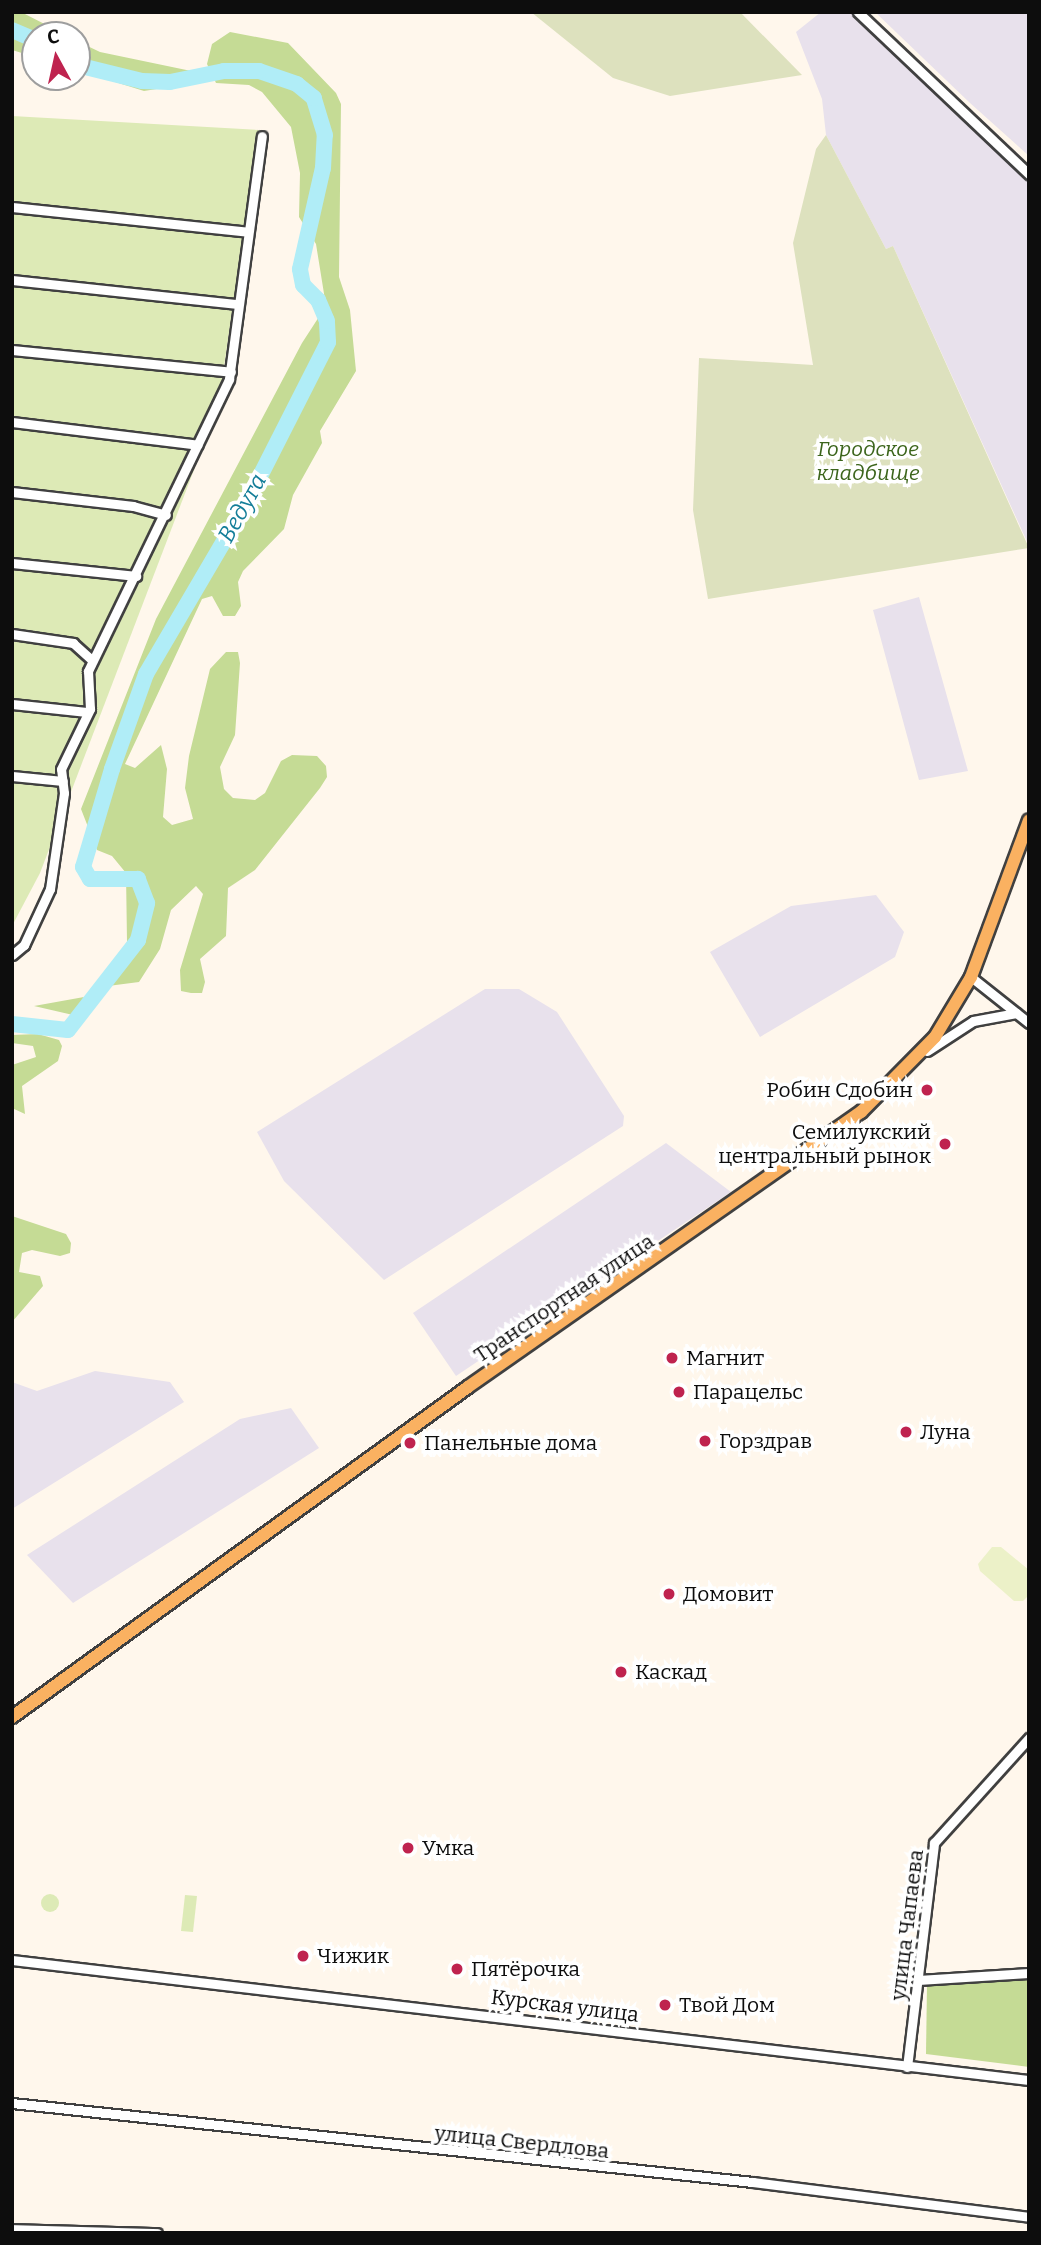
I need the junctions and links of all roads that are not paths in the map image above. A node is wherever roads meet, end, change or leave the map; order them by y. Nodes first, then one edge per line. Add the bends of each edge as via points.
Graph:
1 (858, 12) edge
2 (262, 136) dead end
3 (1029, 174) edge
4 (12, 207) edge
5 (248, 232) junction
6 (12, 280) edge
7 (238, 304) junction
8 (12, 350) edge
9 (231, 372) junction
10 (12, 422) edge
11 (198, 445) junction
12 (12, 492) edge
13 (166, 515) junction
14 (12, 563) edge
15 (136, 576) junction
16 (12, 634) edge
17 (92, 660) junction
18 (12, 704) edge
19 (88, 712) junction
20 (12, 776) edge
21 (63, 781) junction
22 (1029, 820) edge
23 (12, 955) edge
24 (971, 977) junction
25 (1016, 1013) junction
26 (1029, 1023) edge
27 (914, 1060) junction
28 (12, 1717) edge
29 (1029, 1738) edge
30 (12, 1960) edge
31 (1029, 1973) edge
32 (918, 1980) junction
33 (907, 2067) junction
34 (1029, 2080) edge
35 (12, 2103) edge
36 (1029, 2217) edge
37 (12, 2229) edge
38 (157, 2233) edge

1 - 3 street
2 - 5 street
4 - 5 street
5 - 7 street
6 - 7 street
7 - 9 street
8 - 9 street
9 - 11 street
10 - 11 street
11 - 13 street
12 - 13 street via 133,506
13 - 15 street
14 - 15 street
15 - 17 street
16 - 17 street via 74,643
17 - 19 street
18 - 19 street
19 - 21 street via 66,753
20 - 21 street
21 - 23 street via 50,889 24,946
22 - 24 main road, Транспортная улица
24 - 25 street
24 - 27 main road, Транспортная улица via 935,1037
25 - 26 street
25 - 27 street via 973,1021
27 - 28 main road, Транспортная улица via 861,1112 771,1178 468,1387
29 - 32 street, улица Чапаева via 934,1843
30 - 33 street, Курская улица
31 - 32 street
32 - 33 street, улица Чапаева
33 - 34 street, Курская улица
35 - 36 street, улица Свердлова via 753,2182
37 - 38 street

